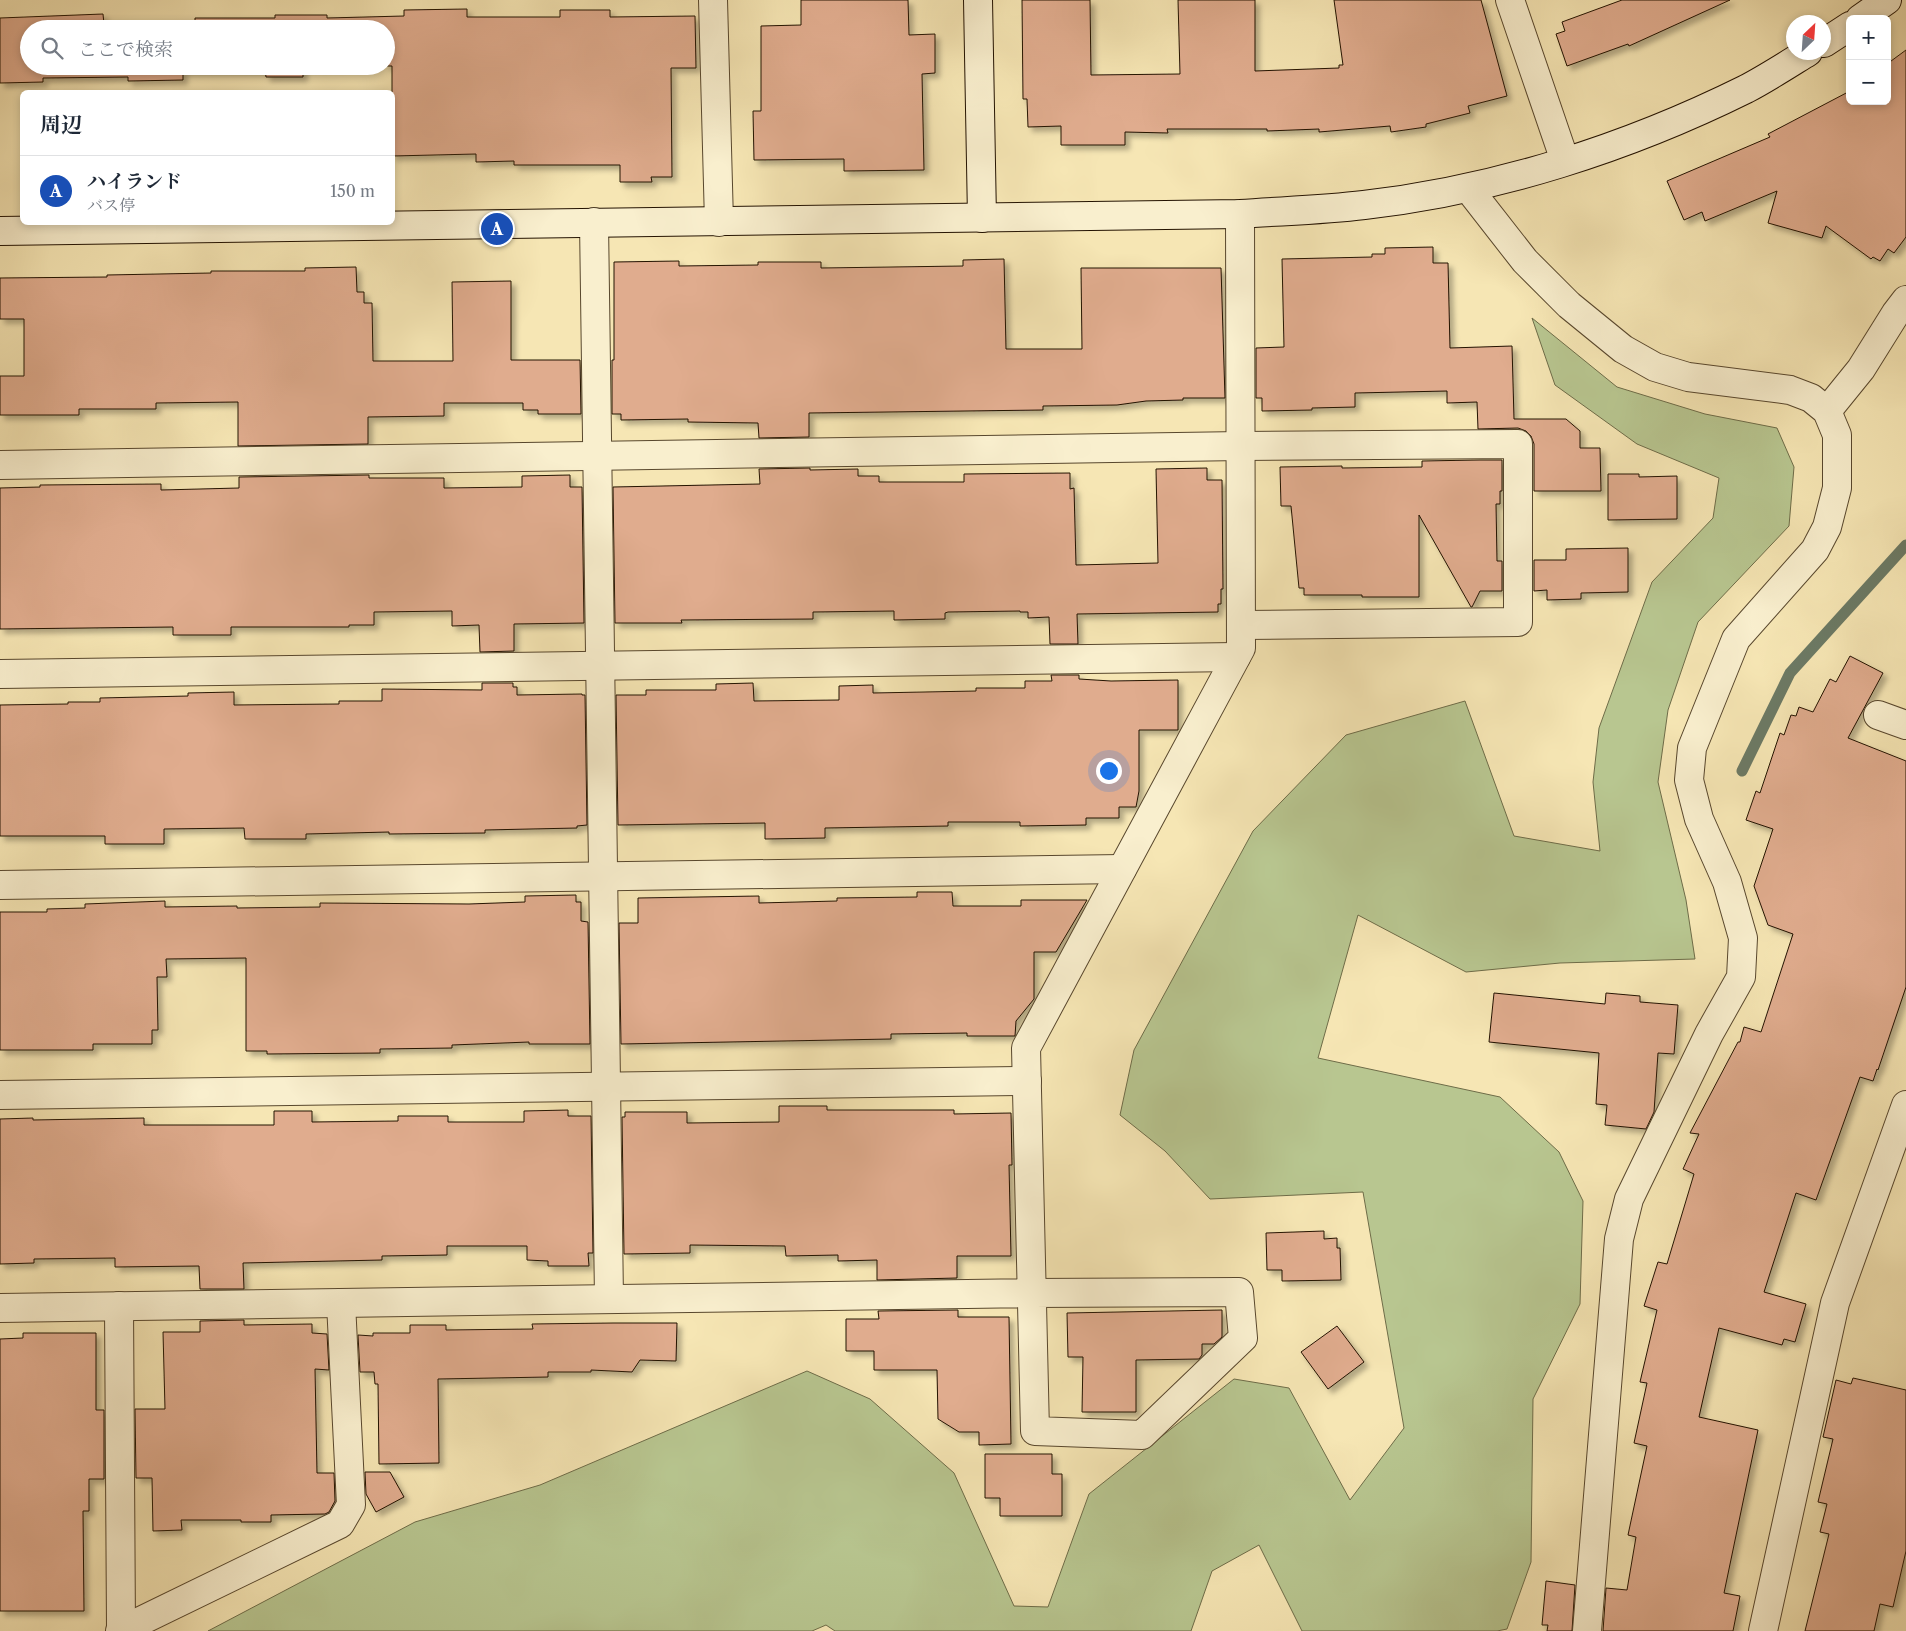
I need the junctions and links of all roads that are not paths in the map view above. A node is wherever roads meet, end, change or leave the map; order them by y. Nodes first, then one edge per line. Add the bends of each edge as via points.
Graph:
1 (713, 0) edge
2 (978, 0) edge
3 (1510, 0) edge
4 (1887, 0) edge
5 (1866, 15) edge
6 (1846, 29) edge
7 (1831, 38) edge
8 (1794, 60) edge
9 (1565, 161) junction
10 (1468, 188) junction
11 (1240, 214) junction
12 (982, 218) junction
13 (594, 222) junction
14 (719, 222) junction
15 (0, 231) edge
16 (1906, 300) edge
17 (1827, 411) junction
18 (1242, 446) junction
19 (598, 456) junction
20 (0, 465) edge
21 (1242, 625) junction
22 (1236, 657) junction
23 (599, 666) junction
24 (0, 674) edge
25 (1878, 715) dead end
26 (1906, 725) edge
27 (1122, 869) junction
28 (604, 877) junction
29 (0, 885) edge
30 (1027, 1081) junction
31 (605, 1087) junction
32 (0, 1095) edge
33 (1906, 1105) edge
34 (1031, 1293) junction
35 (609, 1299) junction
36 (341, 1303) junction
37 (119, 1306) junction
38 (0, 1308) edge
39 (120, 1631) edge
40 (1587, 1631) edge
41 (1763, 1631) edge

1 - 14 street
2 - 12 street
3 - 9 street
4 - 5 street
6 - 7 street
8 - 9 street via 1747,88 1665,126
9 - 10 street
10 - 11 street via 1364,205
10 - 17 street via 1525,261 1569,305 1623,350 1655,367 1688,378 1790,390 1812,398
11 - 12 street
11 - 18 street
12 - 14 street
13 - 14 street
13 - 15 street
13 - 19 street
16 - 17 street via 1861,369
17 - 40 street via 1837,435 1837,488 1827,527 1815,550 1736,639 1692,748 1689,780 1699,820 1727,882 1743,938 1741,977 1709,1034 1629,1199 1619,1239
18 - 19 street
18 - 21 street
18 - 21 street via 1518,444 1518,622
19 - 20 street
19 - 23 street
21 - 22 street via 1241,648
22 - 23 street
22 - 27 street
23 - 24 street
23 - 28 street
25 - 26 street
27 - 28 street
27 - 30 street via 1026,1048
28 - 29 street
28 - 31 street
30 - 31 street
30 - 34 street
31 - 32 street
31 - 35 street
33 - 41 street via 1835,1303
34 - 34 street via 1035,1431 1142,1435 1243,1338 1239,1292
34 - 35 street
35 - 36 street
36 - 37 street
36 - 39 street via 351,1505 340,1524
37 - 38 street
37 - 39 street

